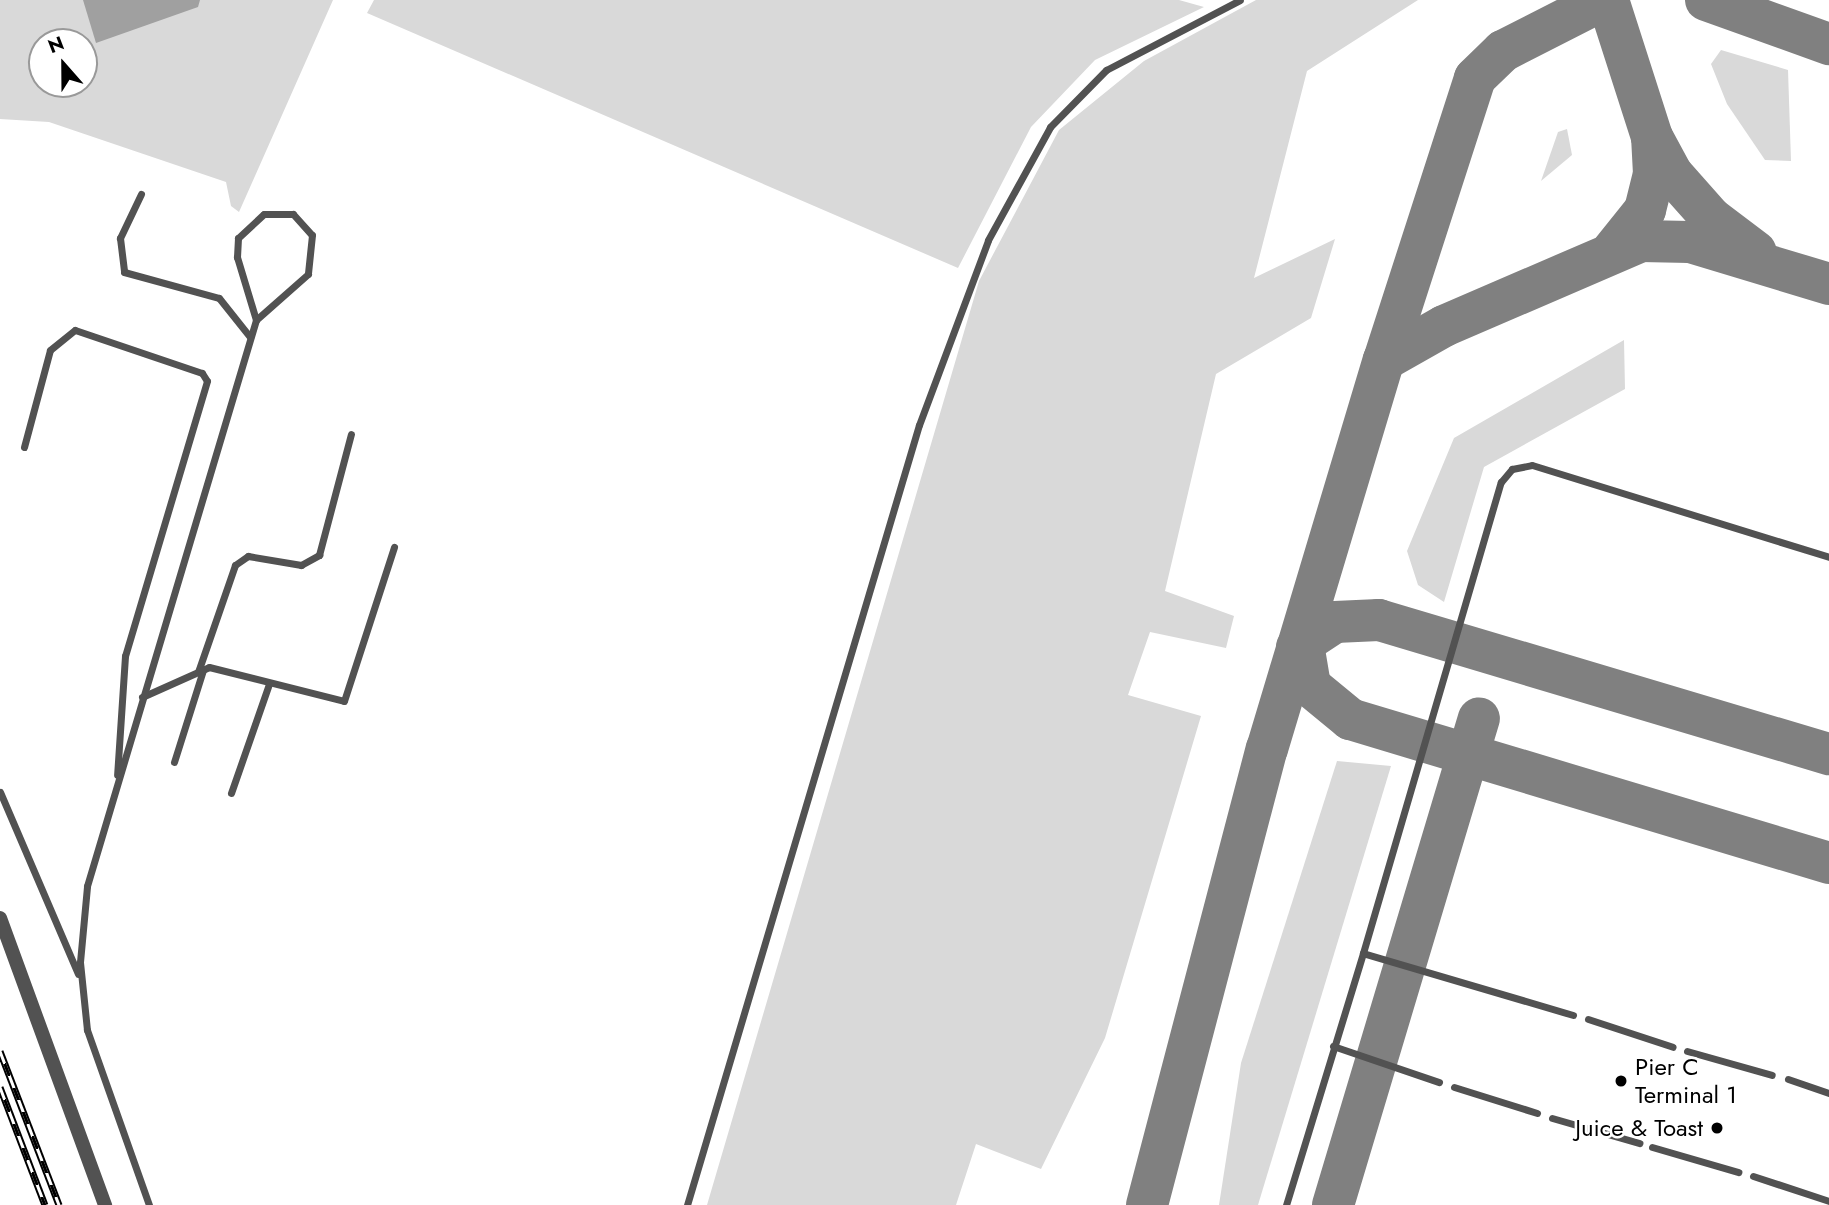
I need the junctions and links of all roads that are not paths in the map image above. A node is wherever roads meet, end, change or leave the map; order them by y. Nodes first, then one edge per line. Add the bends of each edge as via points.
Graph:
1 (1227, 0) edge
2 (1238, 1) edge
3 (141, 194) dead end
4 (256, 320) junction
5 (250, 338) junction
6 (351, 434) dead end
7 (24, 447) dead end
8 (394, 547) dead end
9 (1829, 557) edge
10 (200, 671) junction
11 (269, 684) junction
12 (142, 697) junction
13 (174, 762) dead end
14 (116, 790) junction
15 (0, 792) edge
16 (231, 793) dead end
17 (0, 918) edge
18 (1363, 953) junction
19 (82, 982) junction
20 (1573, 1015) dead end
21 (1588, 1019) dead end
22 (1334, 1046) junction
23 (1673, 1046) dead end
24 (1687, 1051) dead end
25 (1773, 1075) dead end
26 (1788, 1079) dead end
27 (1439, 1082) dead end
28 (1454, 1087) dead end
29 (1829, 1093) edge
30 (1538, 1113) dead end
31 (1552, 1118) dead end
32 (1639, 1143) dead end
33 (1652, 1147) dead end
34 (1738, 1171) dead end
35 (1753, 1176) dead end
36 (1829, 1200) edge
37 (105, 1205) edge
38 (149, 1205) edge
39 (687, 1205) edge
40 (1286, 1205) edge

1 - 2 lane
2 - 39 lane via 1106,71 1050,127 989,240 919,425
3 - 5 lane via 120,238 124,272 219,298
4 - 4 lane via 308,274 312,235 293,214 264,214 238,238 237,257
4 - 5 lane
5 - 12 lane
6 - 10 lane via 318,555 301,565 248,556 234,565
7 - 14 lane via 50,350 75,330 202,373 207,381 125,656
8 - 11 lane via 344,701
9 - 18 lane via 1532,465 1512,469 1501,482
10 - 11 lane
10 - 12 lane
10 - 13 lane
11 - 16 lane
12 - 14 lane
14 - 19 lane via 87,886
15 - 19 lane
17 - 37 street
18 - 20 lane
18 - 22 lane
19 - 38 lane via 106,1093
21 - 23 lane
22 - 27 lane
22 - 40 lane
24 - 25 lane
26 - 29 lane
28 - 30 lane
31 - 32 lane
33 - 34 lane
35 - 36 lane

